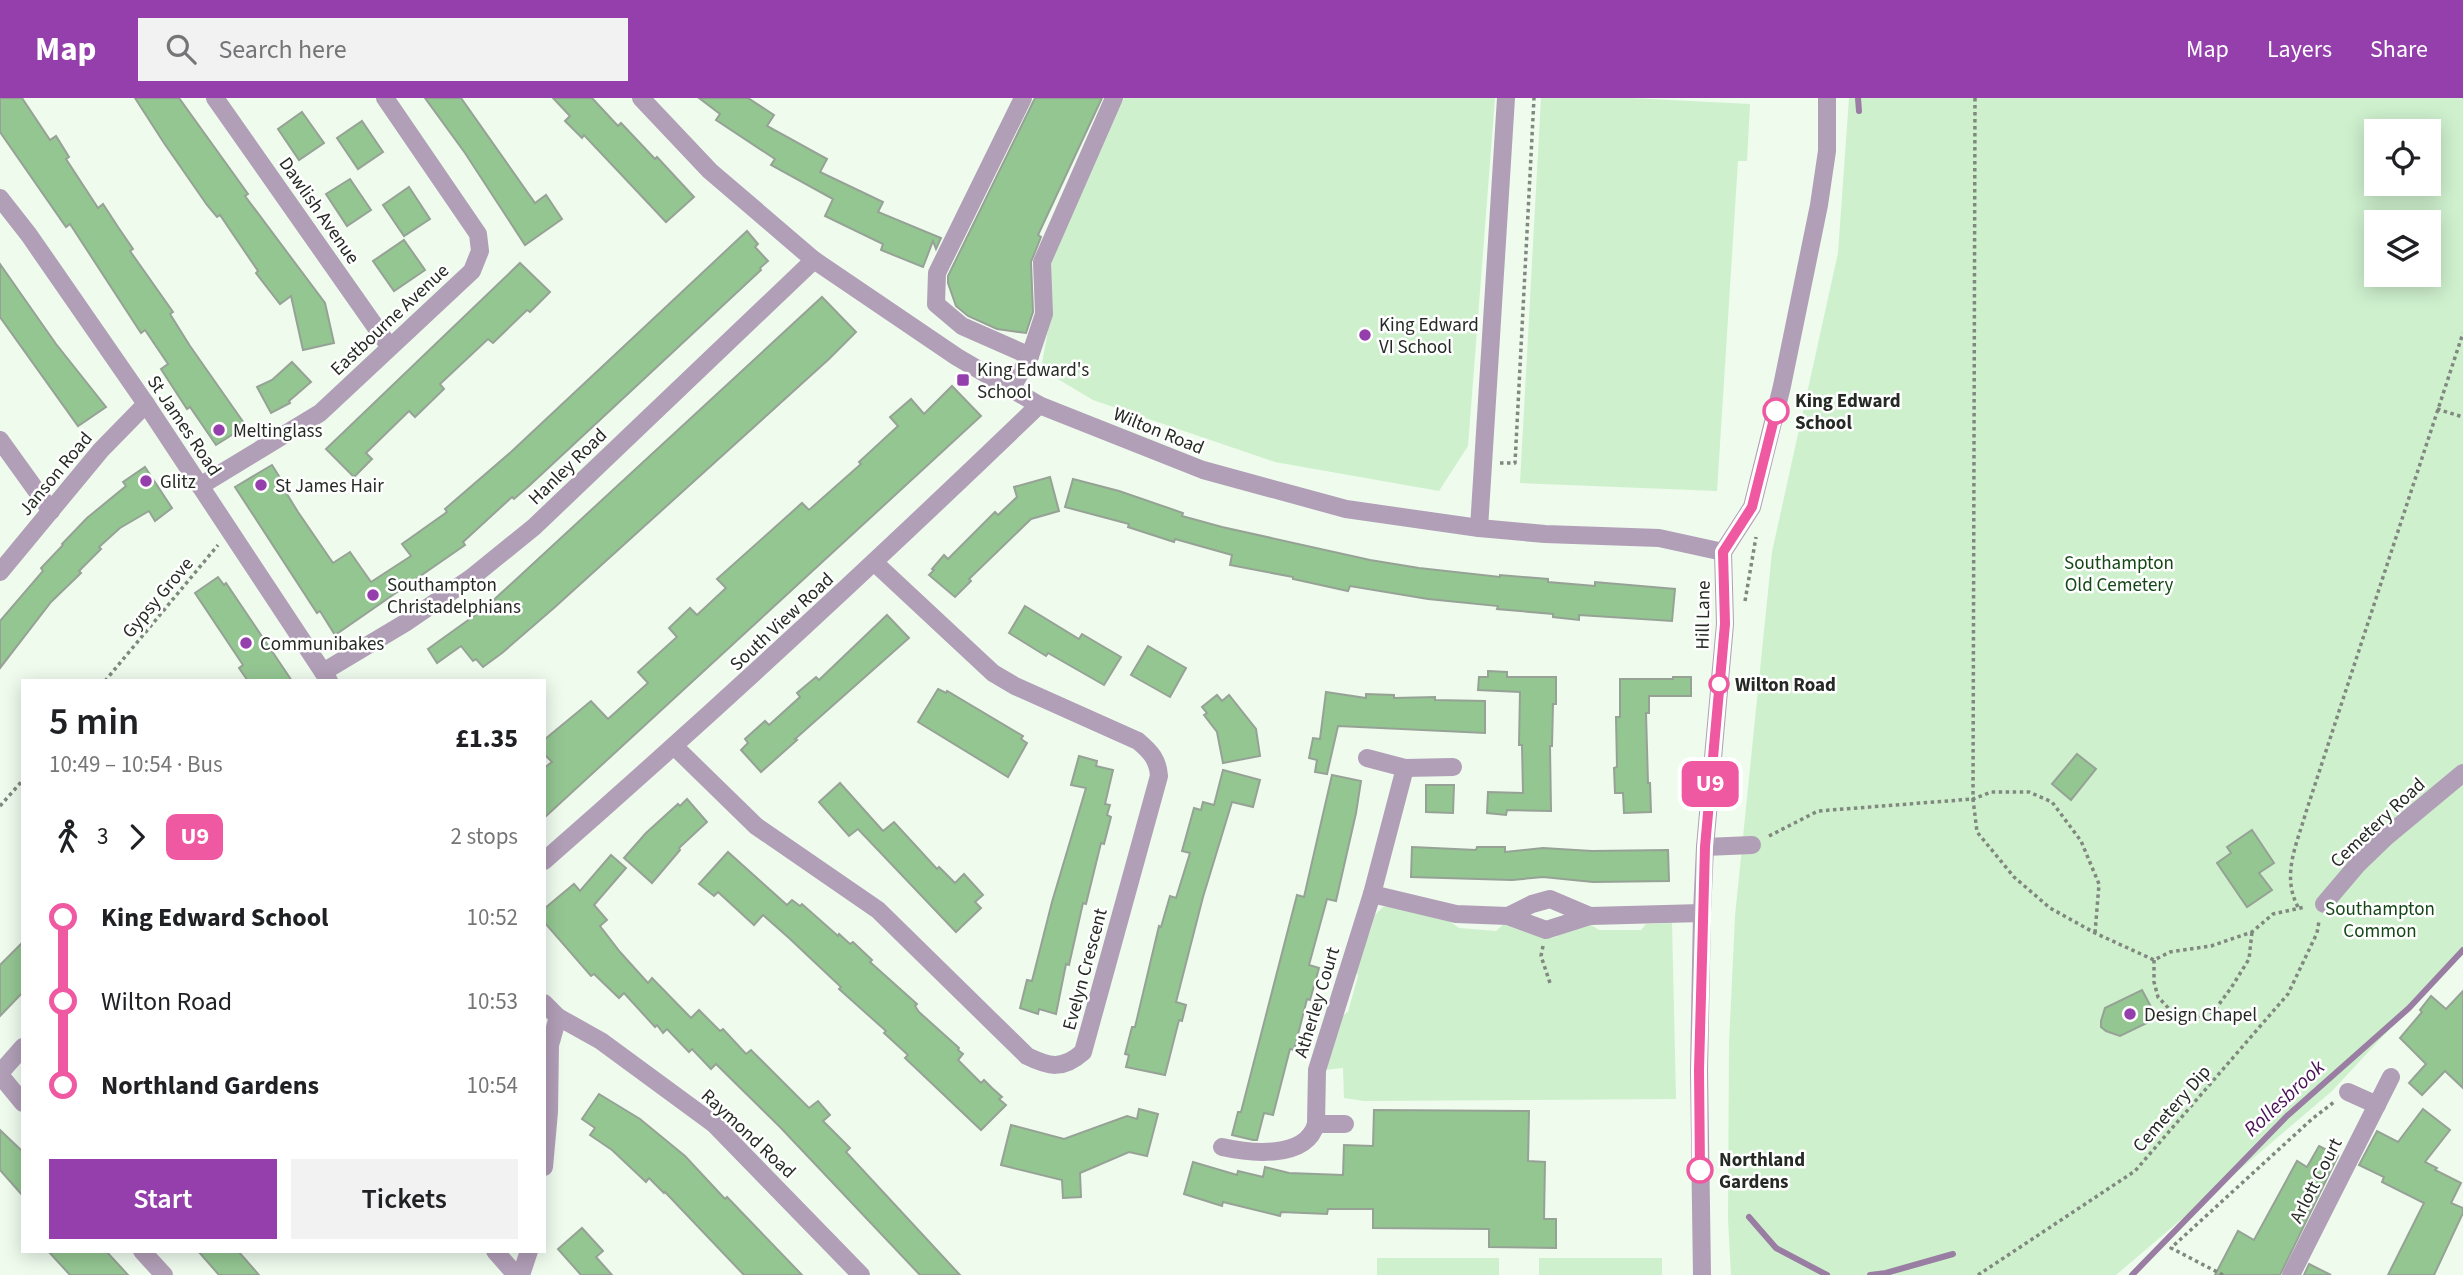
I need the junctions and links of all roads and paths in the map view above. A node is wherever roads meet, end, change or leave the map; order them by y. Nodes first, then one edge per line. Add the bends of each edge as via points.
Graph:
1 (215, 98) edge
2 (385, 98) edge
3 (641, 98) edge
4 (1023, 98) edge
5 (1114, 98) edge
6 (1506, 98) edge
7 (1534, 98) edge
8 (1827, 98) edge
9 (1975, 98) edge
10 (1531, 144) junction
11 (1539, 144) dead end
12 (0, 198) edge
13 (814, 260) junction
14 (2463, 333) edge
15 (389, 346) junction
16 (1030, 356) junction
17 (1011, 389) junction
18 (146, 404) junction
19 (1039, 405) junction
20 (2438, 409) junction
21 (2463, 417) edge
22 (0, 440) edge
23 (1484, 463) junction
24 (200, 486) junction
25 (1752, 507) junction
26 (51, 511) junction
27 (1479, 528) junction
28 (231, 530) junction
29 (1723, 552) junction
30 (875, 563) junction
31 (0, 572) edge
32 (1725, 624) junction
33 (326, 676) edge
34 (107, 679) edge
35 (675, 747) junction
36 (1367, 758) dead end
37 (1453, 766) dead end
38 (1405, 768) junction
39 (2463, 773) edge
40 (21, 781) edge
41 (1973, 799) junction
42 (0, 806) edge
43 (1752, 845) joint
44 (1705, 847) junction
45 (546, 859) edge
46 (1372, 894) junction
47 (2323, 905) junction
48 (2298, 908) junction
49 (1702, 913) junction
50 (1507, 916) junction
51 (1590, 916) junction
52 (1546, 930) junction
53 (2252, 932) junction
54 (2095, 933) junction
55 (2154, 960) junction
56 (1550, 983) dead end
57 (546, 1005) edge
58 (558, 1017) junction
59 (21, 1049) edge
60 (0, 1074) edge
61 (2391, 1077) dead end
62 (2348, 1091) joint
63 (21, 1100) edge
64 (2377, 1105) junction
65 (1316, 1124) junction
66 (1345, 1124) dead end
67 (546, 1145) edge
68 (1222, 1147) dead end
69 (144, 1253) edge
70 (497, 1253) edge
71 (528, 1253) edge
72 (164, 1275) edge
73 (519, 1275) edge
74 (861, 1275) edge
75 (1702, 1275) edge
76 (1978, 1275) edge
77 (2222, 1275) edge
78 (2291, 1275) edge

1 - 15 street, Dawlish Avenue
2 - 15 street, Eastbourne Avenue via 478,234 480,251 472,271
3 - 13 street, Wilton Road via 710,172
4 - 16 street via 937,274 936,304 962,326
5 - 16 street via 1042,262 1044,314
6 - 23 street
7 - 10 path
8 - 25 street via 1819,205
9 - 41 path
10 - 11 path
10 - 23 path via 1515,463
12 - 18 street, St James Road
13 - 17 street, Wilton Road via 957,358
13 - 33 street, Hanley Road via 534,527 471,578
14 - 20 path
15 - 24 street, Eastbourne Avenue via 320,412
16 - 17 street
17 - 19 street, Wilton Road
18 - 24 street, St James Road
18 - 26 street, Janson Road
19 - 27 street, Wilton Road via 1203,470 1346,509
19 - 30 street, South View Road
20 - 21 path
20 - 48 path via 2306,812 2289,873 2290,892
22 - 26 street
23 - 27 street
24 - 28 street, St James Road
25 - 29 street
25 - 32 path via 1757,533 1744,605
26 - 31 street, Janson Road
27 - 29 street, Wilton Road via 1659,538
28 - 33 street, St James Road
28 - 34 path, Gypsy Grove
29 - 32 street, Hill Lane
30 - 35 street, South View Road
30 - 35 street, Evelyn Crescent via 993,673 1138,741 1158,763 1159,776 1083,1052 1057,1066 1027,1056 878,910 757,826
32 - 44 street, Hill Lane
35 - 45 street, South View Road
36 - 38 street
37 - 38 street
38 - 46 street, Atherley Court
39 - 47 street, Cemetery Road via 2386,837
40 - 42 path
41 - 43 path via 1818,811
41 - 54 path via 1977,832 2014,877 2050,908
41 - 54 path via 1991,792 2029,792 2052,802 2081,841 2099,884
43 - 44 street
44 - 49 street, Hill Lane
46 - 50 street via 1456,914
46 - 65 street, Atherley Court via 1317,1070
47 - 48 path
47 - 76 path, Cemetery Dip via 2317,933 2288,995 2135,1171
48 - 53 path via 2273,914
49 - 51 street
49 - 75 street, Hill Lane
50 - 51 street via 1550,899
50 - 52 street
51 - 52 street
52 - 56 path via 1541,956
53 - 55 path
53 - 55 path via 2249,959 2231,989 2214,1012 2190,1019 2175,1015 2158,997
54 - 55 path
57 - 58 street
58 - 67 street via 550,1045
58 - 74 street, Raymond Road via 601,1041 714,1124
59 - 60 street
60 - 63 street
61 - 64 street, Arlott Court
62 - 64 street
62 - 77 path via 2171,1248
64 - 78 street, Arlott Court
65 - 66 street
65 - 68 street via 1305,1141 1285,1149 1262,1154
69 - 72 street
70 - 73 street
71 - 73 street

